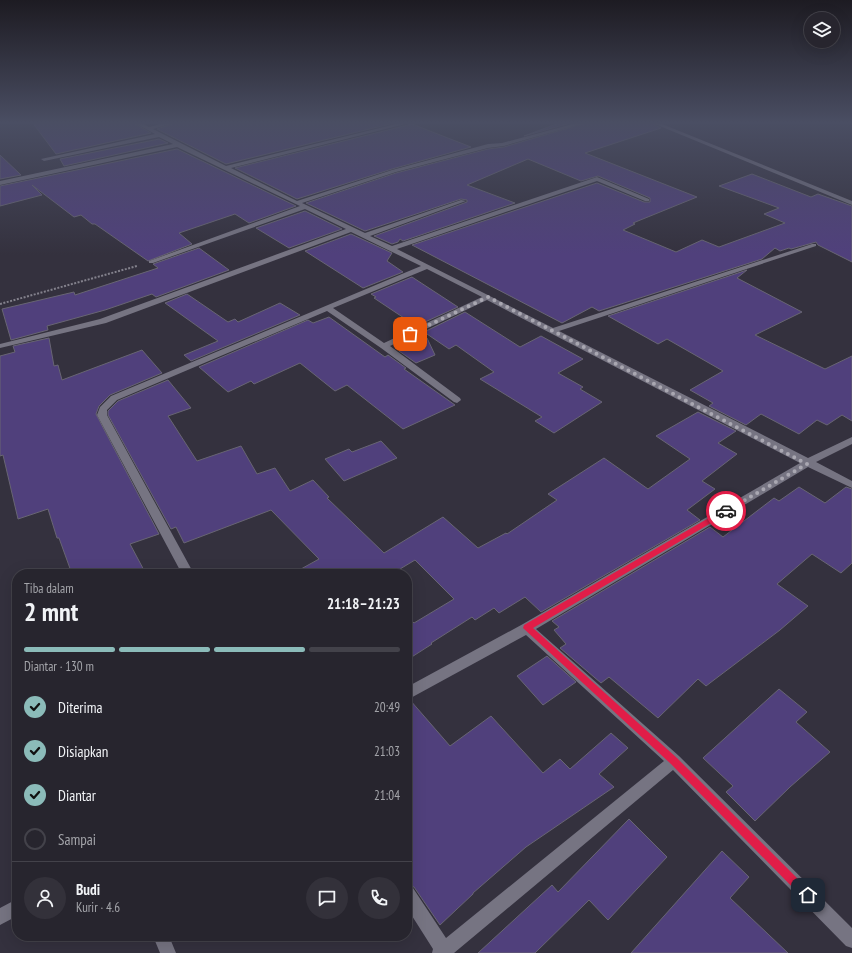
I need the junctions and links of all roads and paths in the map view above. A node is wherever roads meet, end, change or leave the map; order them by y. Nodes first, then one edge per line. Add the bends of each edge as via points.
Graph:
1 (77, 166) edge
2 (223, 166) edge
3 (232, 166) edge
4 (411, 166) edge
5 (762, 166) edge
6 (226, 168) junction
7 (0, 183) edge
8 (463, 200) dead end
9 (648, 200) dead end
10 (296, 203) junction
11 (852, 203) edge
12 (304, 207) junction
13 (350, 230) junction
14 (364, 236) junction
15 (814, 245) dead end
16 (391, 249) junction
17 (151, 262) joint
18 (427, 266) junction
19 (488, 297) junction
20 (0, 304) edge
21 (327, 308) junction
22 (553, 330) junction
23 (0, 346) edge
24 (384, 346) junction
25 (457, 400) dead end
26 (852, 440) edge
27 (807, 464) junction
28 (852, 485) edge
29 (185, 569) edge
30 (527, 628) junction
31 (412, 691) edge
32 (674, 761) junction
33 (412, 902) edge
34 (12, 910) edge
35 (0, 917) edge
36 (852, 940) edge
37 (163, 941) edge
38 (443, 952) edge
39 (168, 953) edge

1 - 7 street
2 - 6 street
3 - 6 street
4 - 10 street
5 - 11 street
6 - 10 street
8 - 14 street
9 - 16 street via 597,179
10 - 12 street
12 - 13 street
12 - 17 street
13 - 14 street
13 - 23 street via 102,321
14 - 16 street
15 - 22 street
16 - 18 street
17 - 20 path
18 - 19 street
18 - 21 street
19 - 22 street
19 - 24 street
21 - 24 street
21 - 29 street via 114,398 103,409 102,415
22 - 27 street
24 - 25 street
26 - 27 street
27 - 28 street
27 - 30 street
30 - 31 street
30 - 32 street
32 - 36 street
32 - 38 street
33 - 38 street
34 - 35 street
37 - 39 street

